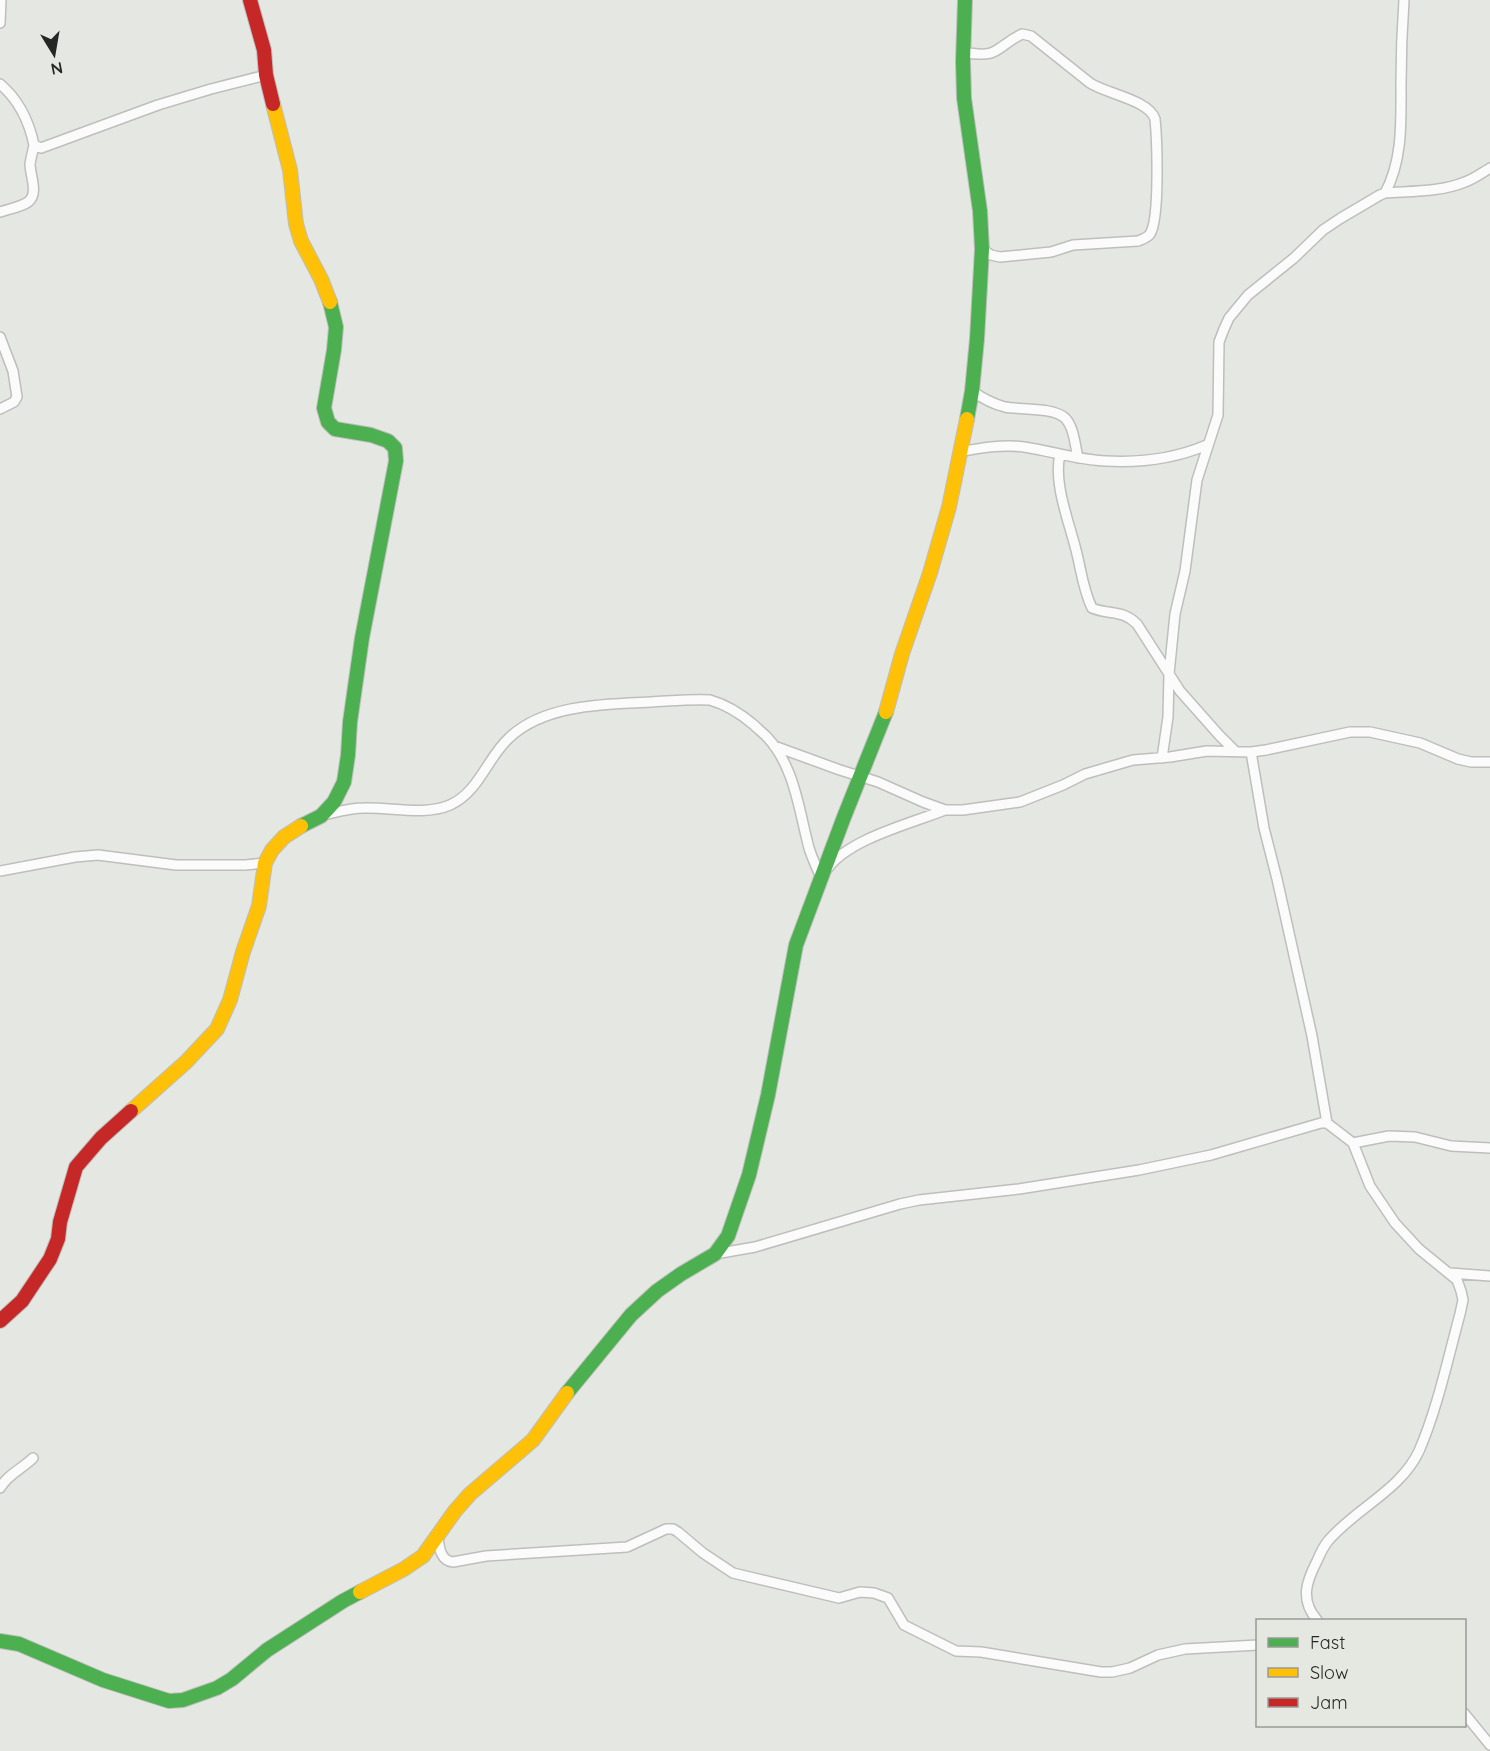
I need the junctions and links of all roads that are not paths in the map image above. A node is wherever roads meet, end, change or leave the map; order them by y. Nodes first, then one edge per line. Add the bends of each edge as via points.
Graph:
1 (1, 0) edge
2 (250, 0) edge
3 (965, 0) edge
4 (1404, 0) edge
5 (0, 23) edge
6 (963, 52) junction
7 (266, 75) junction
8 (0, 84) edge
9 (34, 145) junction
10 (1490, 168) edge
11 (1385, 193) junction
12 (0, 212) edge
13 (982, 249) junction
14 (0, 338) edge
15 (972, 391) junction
16 (0, 409) edge
17 (1207, 445) junction
18 (959, 452) junction
19 (1060, 455) junction
20 (1077, 458) junction
21 (1169, 674) junction
22 (774, 746) junction
23 (1235, 751) junction
24 (1251, 752) junction
25 (1162, 758) junction
26 (1490, 762) edge
27 (860, 776) junction
28 (945, 810) junction
29 (321, 816) junction
30 (265, 863) junction
31 (0, 871) edge
32 (820, 878) junction
33 (1327, 1123) junction
34 (1353, 1143) junction
35 (1490, 1149) edge
36 (715, 1254) junction
37 (1450, 1273) junction
38 (1490, 1276) edge
39 (0, 1321) edge
40 (33, 1458) dead end
41 (0, 1488) edge
42 (438, 1537) junction
43 (1316, 1619) edge
44 (0, 1641) edge
45 (1256, 1645) edge
46 (1466, 1716) edge
47 (1490, 1746) edge
48 (1482, 1751) edge

1 - 5 street
2 - 7 street via 264,50
3 - 6 street
4 - 11 street via 1401,137
6 - 13 street via 964,98
6 - 13 street via 987,55 1022,34 1031,36 1100,90 1139,103 1155,119 1156,204 1152,232 1146,238 999,257
7 - 9 street via 158,105 44,148
7 - 29 street via 290,170 296,224 331,304 336,327 324,408 328,422 335,429 388,441 396,455 362,638 344,782
8 - 9 street via 16,99
9 - 12 street via 30,168 32,197
10 - 11 street via 1453,186
11 - 17 street via 1323,230 1248,295 1229,318 1219,342 1218,415
13 - 15 street
14 - 16 street via 13,371 17,397
15 - 18 street
15 - 20 street via 1003,406 1060,415 1069,424
17 - 20 street via 1146,460
17 - 21 street via 1197,480
18 - 19 street via 1011,446
18 - 27 street via 949,507 930,573 890,701
19 - 20 street
19 - 21 street via 1062,494 1091,606 1134,621
21 - 23 street via 1185,698
21 - 25 street
22 - 27 street
22 - 29 street via 738,712 710,700 581,707 523,726 495,753 473,787 452,804 437,809 364,808
22 - 32 street via 793,785
23 - 24 street
23 - 25 street
24 - 26 street via 1365,732 1420,743 1458,759
24 - 33 street
25 - 28 street via 1133,760 1085,774 1020,802
27 - 28 street
27 - 32 street
28 - 32 street via 845,851
29 - 30 street via 284,837
30 - 31 street via 176,865 98,855
30 - 39 street via 259,906 217,1029 101,1138 76,1167 50,1259 22,1301
32 - 36 street via 796,945 749,1178 728,1236
33 - 34 street
33 - 36 street via 1211,1155 1138,1170 900,1204 755,1247
34 - 35 street via 1389,1136 1415,1137 1451,1146
34 - 37 street via 1370,1186 1395,1223
36 - 42 street via 657,1291 631,1315 533,1440 470,1494
37 - 38 street
37 - 43 street via 1457,1280 1463,1300 1418,1452 1383,1494 1326,1543 1306,1591 1307,1604
40 - 41 street via 8,1476
42 - 44 street via 418,1560 343,1601 224,1683 183,1700 169,1701 139,1692 20,1644
42 - 45 street via 441,1554 453,1563 486,1556 627,1547 673,1529 733,1573 839,1598 860,1592 888,1598 904,1625 956,1652 981,1652 1101,1672 1131,1668 1158,1655 1185,1649
46 - 47 street
47 - 48 street

